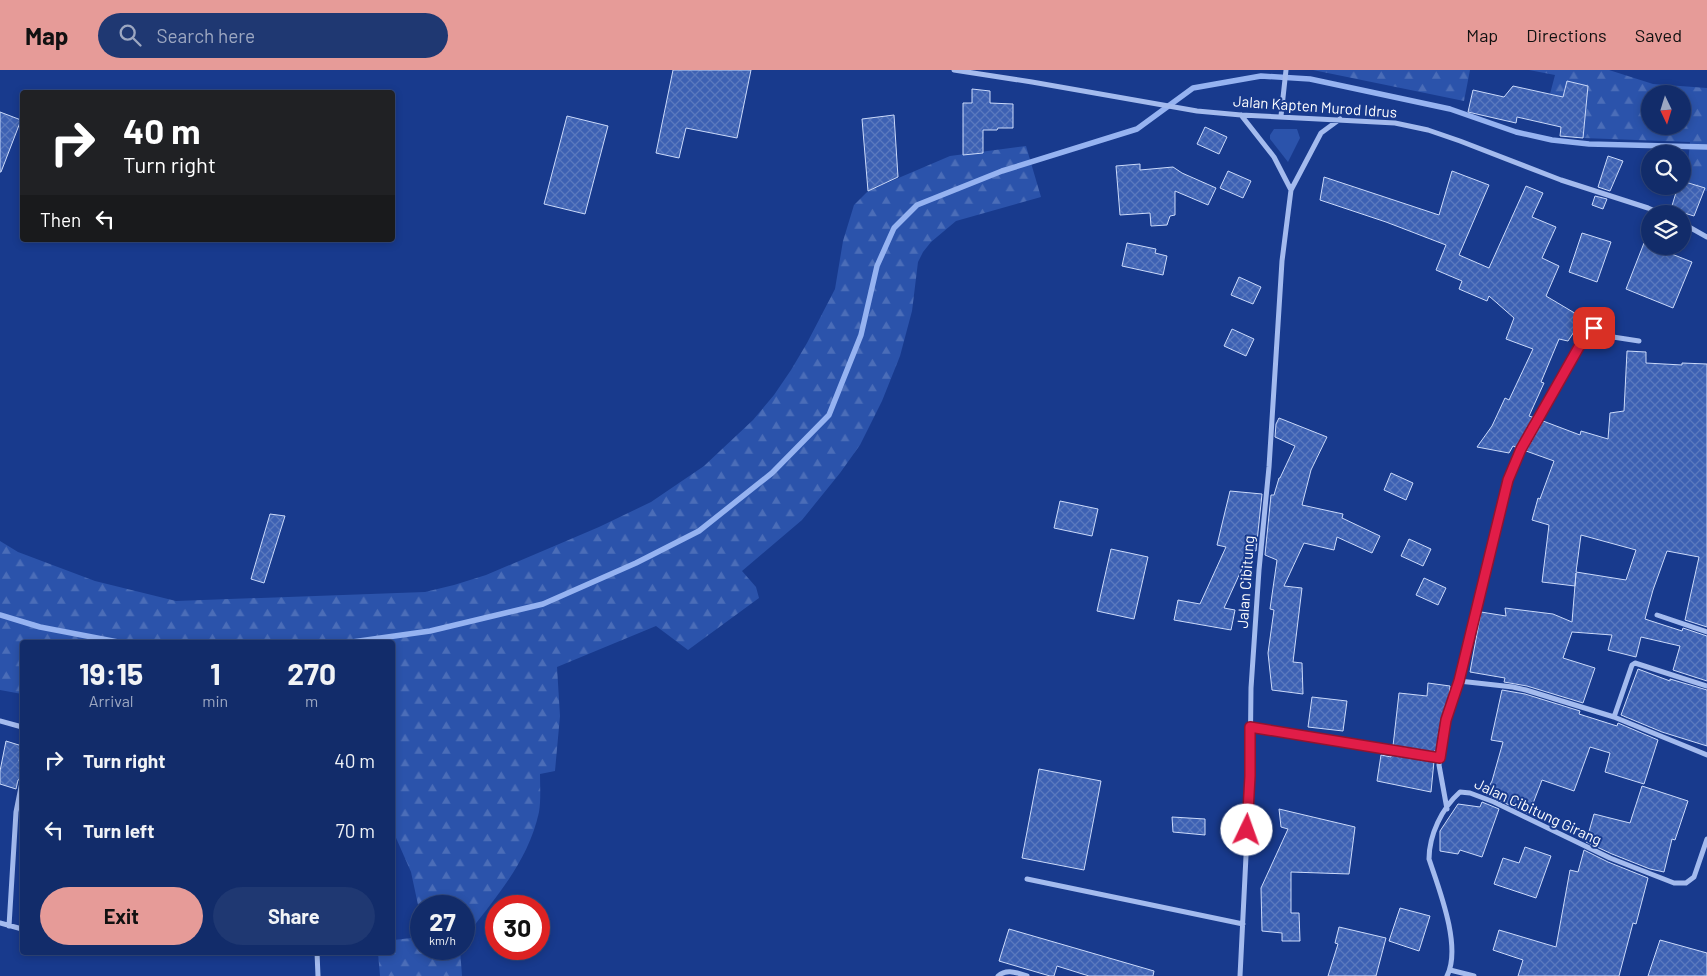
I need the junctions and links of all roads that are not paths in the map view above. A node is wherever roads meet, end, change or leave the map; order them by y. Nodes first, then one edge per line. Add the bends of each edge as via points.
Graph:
1 (954, 70) edge
2 (1286, 70) edge
3 (1241, 115) junction
4 (1281, 116) junction
5 (1340, 120) junction
6 (1291, 190) junction
7 (1641, 206) edge
8 (1691, 228) edge
9 (1707, 237) edge
10 (1640, 341) dead end
11 (1657, 615) dead end
12 (1707, 632) edge
13 (1459, 681) junction
14 (1707, 686) edge
15 (1614, 717) junction
16 (0, 721) edge
17 (20, 726) edge
18 (1250, 727) junction
19 (1707, 756) edge
20 (1440, 758) junction
21 (20, 792) edge
22 (1447, 809) junction
23 (1707, 839) edge
24 (1027, 879) dead end
25 (0, 923) edge
26 (1243, 924) junction
27 (9, 926) junction
28 (20, 929) edge
29 (317, 955) edge
30 (1450, 970) junction
31 (318, 976) edge
32 (998, 976) edge
33 (1027, 976) edge
34 (1240, 976) edge
35 (1447, 976) edge
36 (1474, 976) edge

1 - 3 street, Jalan Kapten Murod Idrus via 1197,111
2 - 4 street
3 - 4 street, Jalan Kapten Murod Idrus
3 - 6 street via 1274,157
4 - 5 street, Jalan Kapten Murod Idrus
5 - 6 street, Jalan Cibitung via 1321,133
5 - 7 street, Jalan Kapten Murod Idrus via 1395,123 1428,130 1561,180
6 - 18 street, Jalan Cibitung via 1278,306
8 - 9 street
10 - 13 street via 1590,329 1521,449 1508,480
11 - 12 street
13 - 15 street via 1519,688
13 - 20 street via 1446,720
14 - 15 street via 1635,663
15 - 19 street
16 - 17 street
18 - 20 street
18 - 26 street, Jalan Cibitung
20 - 22 street
21 - 27 street
22 - 23 street, Jalan Cibitung Girang via 1460,792 1470,793 1610,858 1674,883 1686,883 1694,877
22 - 30 street, Jalan Cibitung Girang via 1431,838 1429,859 1450,934
24 - 26 street
25 - 27 street
26 - 34 street, Jalan Cibitung
27 - 28 street
29 - 31 street
30 - 35 street, Jalan Cibitung Girang
30 - 36 street
32 - 33 street via 1009,972

